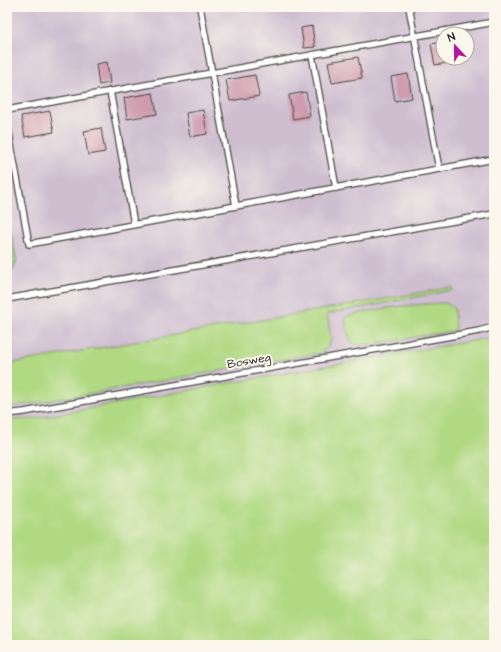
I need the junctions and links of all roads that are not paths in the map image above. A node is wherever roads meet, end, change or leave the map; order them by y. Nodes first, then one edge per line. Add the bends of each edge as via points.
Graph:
1 (10, 7) edge
2 (200, 7) edge
3 (409, 7) edge
4 (7, 8) edge
5 (494, 22) edge
6 (414, 36) junction
7 (312, 55) junction
8 (212, 73) junction
9 (110, 91) junction
10 (7, 110) edge
11 (7, 123) edge
12 (494, 159) edge
13 (439, 169) junction
14 (336, 188) junction
15 (236, 206) junction
16 (494, 214) edge
17 (134, 224) junction
18 (7, 299) edge
19 (494, 328) edge
20 (7, 414) edge

1 - 4 lane
2 - 8 lane
3 - 6 lane
5 - 6 lane
6 - 7 lane
6 - 13 lane
7 - 8 lane
7 - 14 lane
8 - 9 lane
8 - 15 lane
9 - 10 lane
9 - 17 lane
11 - 17 lane via 29,244
12 - 13 lane
13 - 14 lane
14 - 15 lane
15 - 17 lane
16 - 18 lane
19 - 20 lane, Bosweg

